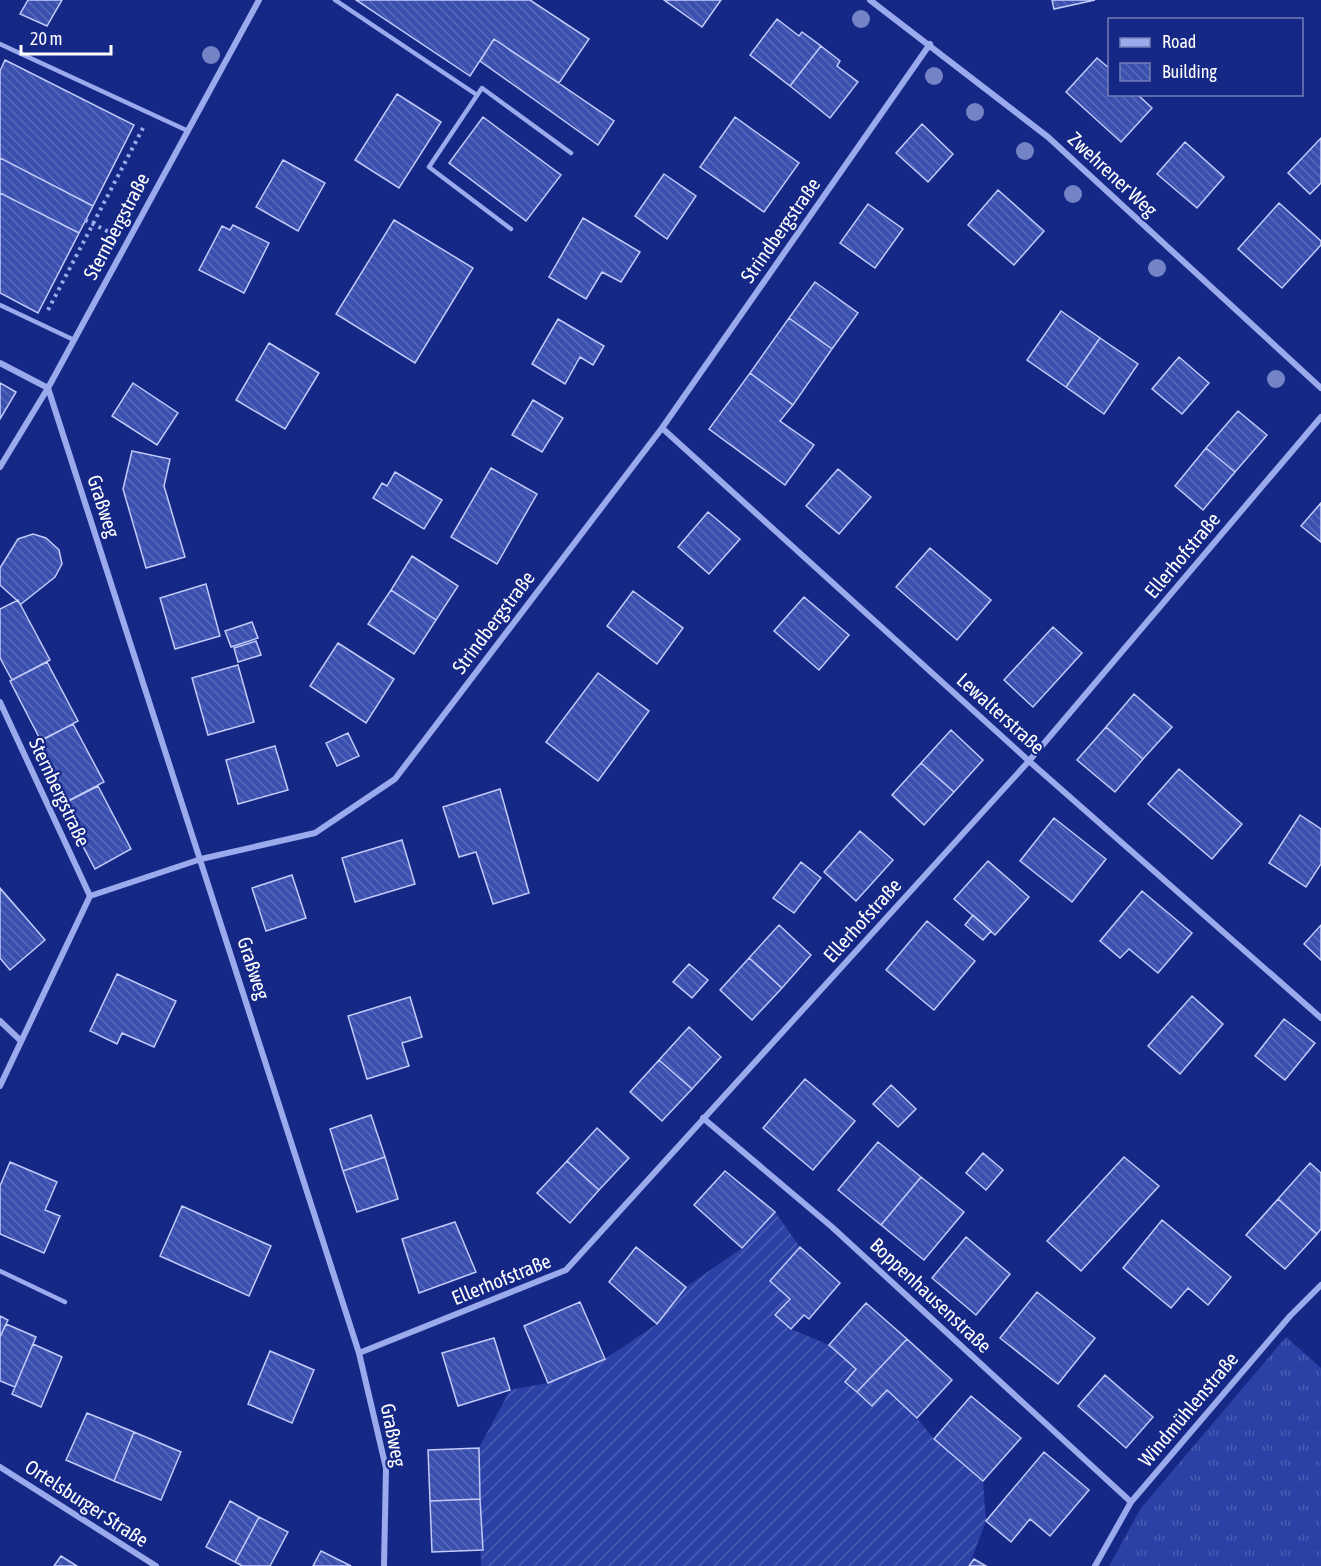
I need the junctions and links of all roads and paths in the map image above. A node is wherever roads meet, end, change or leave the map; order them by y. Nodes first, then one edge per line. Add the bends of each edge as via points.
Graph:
1 (259, 0) edge
2 (334, 0) edge
3 (870, 0) edge
4 (0, 44) edge
5 (930, 44) junction
6 (477, 95) junction
7 (151, 114) junction
8 (186, 130) junction
9 (571, 153) dead end
10 (85, 220) dead end
11 (91, 223) junction
12 (511, 229) dead end
13 (111, 234) dead end
14 (0, 305) edge
15 (40, 324) junction
16 (74, 340) junction
17 (0, 363) edge
18 (48, 388) junction
19 (1321, 388) edge
20 (1321, 417) edge
21 (662, 428) junction
22 (0, 467) edge
23 (0, 702) edge
24 (1029, 761) junction
25 (201, 859) junction
26 (90, 896) junction
27 (1321, 1018) edge
28 (0, 1021) edge
29 (20, 1040) junction
30 (0, 1086) edge
31 (703, 1118) junction
32 (0, 1271) edge
33 (1321, 1285) edge
34 (65, 1302) dead end
35 (359, 1353) junction
36 (0, 1467) edge
37 (1131, 1502) junction
38 (156, 1566) edge
39 (384, 1566) edge
40 (1095, 1566) edge

1 - 8 street, Sternbergstraße
2 - 6 lane
3 - 5 street, Zwehrener Weg
4 - 7 lane
5 - 19 street, Zwehrener Weg via 1048,136
5 - 21 street, Strindbergstraße
6 - 9 lane via 482,88
6 - 12 lane via 429,167
7 - 8 lane
7 - 11 path
8 - 16 street, Sternbergstraße
10 - 11 path
11 - 13 path
11 - 15 path
14 - 15 lane
15 - 16 lane
16 - 18 street, Sternbergstraße
17 - 18 street
18 - 22 street, Sternbergstraße
18 - 25 street, Graßweg
20 - 24 street, Ellerhofstraße
21 - 24 street, Lewalterstraße
21 - 25 street, Strindbergstraße via 395,779 315,833
23 - 26 street, Sternbergstraße
24 - 27 street, Lewalterstraße
24 - 31 street, Ellerhofstraße
25 - 26 street, Strindbergstraße
25 - 35 street, Graßweg
26 - 29 street
28 - 29 street
29 - 30 street
31 - 35 street, Ellerhofstraße via 566,1270
31 - 37 street, Boppenhausenstraße via 832,1227
32 - 34 lane
33 - 37 street, Windmühlenstraße
35 - 39 street, Graßweg via 386,1468
36 - 38 street, Ortelsburger Straße
37 - 40 street, Windmühlenstraße

